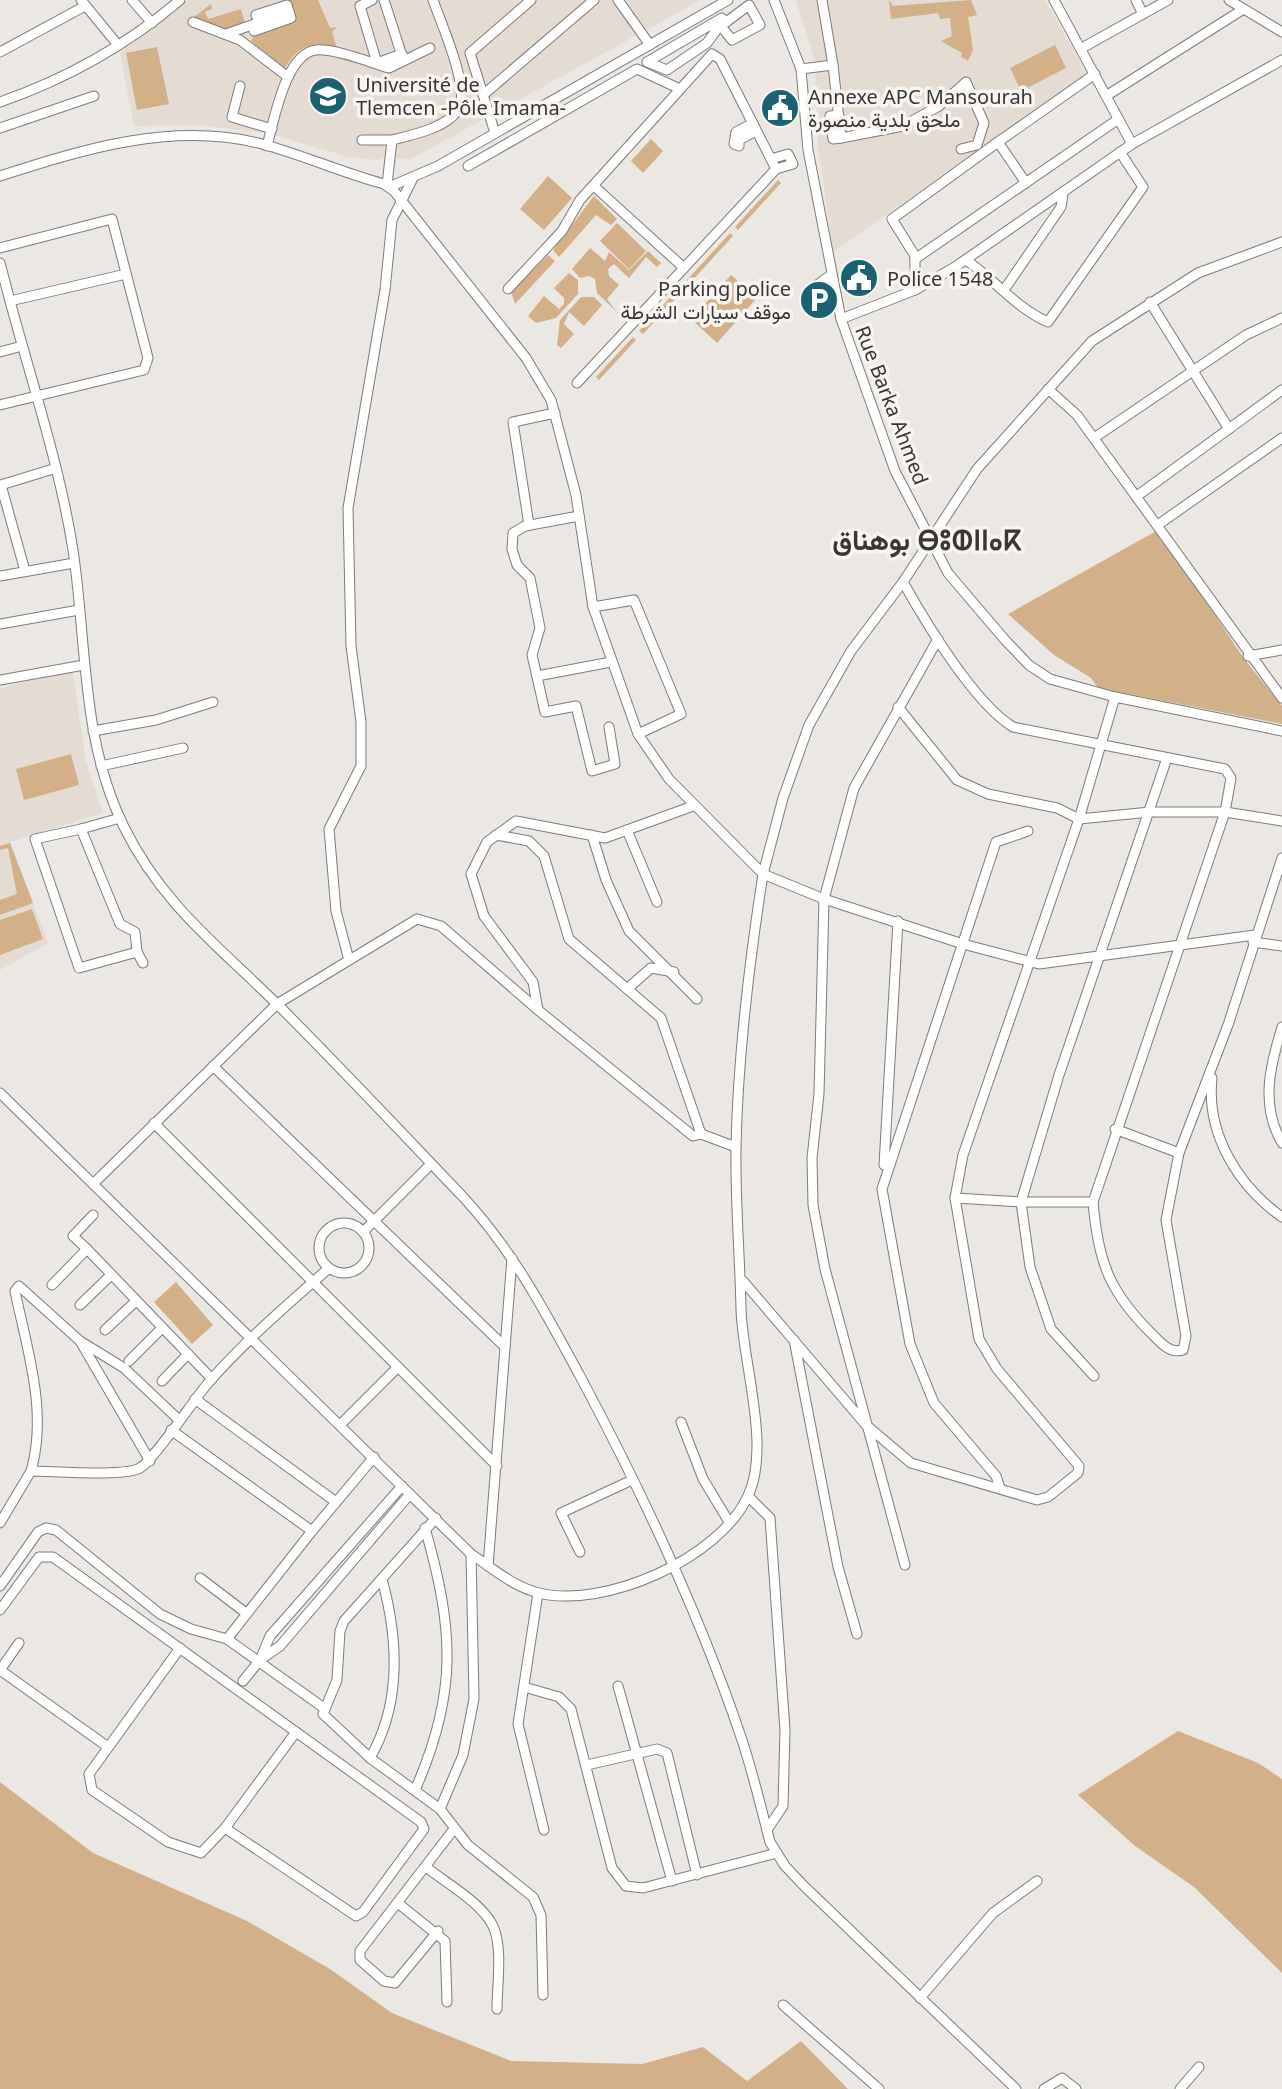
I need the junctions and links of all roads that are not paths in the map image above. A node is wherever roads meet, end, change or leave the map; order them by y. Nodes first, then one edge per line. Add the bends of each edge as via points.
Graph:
1 (132, 0) edge
2 (180, 0) edge
3 (372, 0) edge
4 (384, 0) edge
5 (433, 0) edge
6 (531, 0) edge
7 (594, 0) edge
8 (618, 0) edge
9 (728, 0) edge
10 (774, 0) edge
11 (822, 0) edge
12 (1054, 0) edge
13 (1136, 0) edge
14 (1168, 0) edge
15 (1229, 0) edge
16 (83, 3) edge
17 (716, 7) junction
18 (1242, 10) junction
19 (289, 12) dead end
20 (1143, 14) junction
21 (694, 19) junction
22 (193, 22) dead end
23 (719, 22) junction
24 (152, 23) junction
25 (252, 25) junction
26 (700, 31) junction
27 (1282, 32) edge
28 (226, 34) junction
29 (240, 40) junction
30 (707, 43) junction
31 (118, 45) junction
32 (650, 45) junction
33 (430, 48) dead end
34 (1082, 48) junction
35 (0, 52) edge
36 (631, 54) junction
37 (712, 54) junction
38 (403, 58) junction
39 (1282, 60) edge
40 (647, 62) junction
41 (377, 63) junction
42 (833, 65) junction
43 (801, 69) junction
44 (1095, 74) junction
45 (288, 77) junction
46 (240, 86) dead end
47 (680, 89) junction
48 (483, 95) junction
49 (94, 96) dead end
50 (1106, 96) junction
51 (0, 102) edge
52 (1117, 120) junction
53 (0, 128) edge
54 (272, 129) junction
55 (495, 133) junction
56 (362, 140) dead end
57 (392, 140) junction
58 (998, 142) junction
59 (1132, 144) junction
60 (267, 146) junction
61 (961, 149) dead end
62 (1120, 152) junction
63 (771, 159) junction
64 (468, 166) dead end
65 (776, 169) junction
66 (0, 176) edge
67 (413, 178) junction
68 (1026, 183) junction
69 (388, 186) junction
70 (594, 186) junction
71 (1063, 194) junction
72 (404, 201) junction
73 (1280, 247) edge
74 (0, 248) edge
75 (915, 259) junction
76 (966, 260) junction
77 (0, 263) edge
78 (684, 268) junction
79 (126, 274) junction
80 (831, 275) junction
81 (508, 289) dead end
82 (915, 290) junction
83 (1004, 290) junction
84 (10, 301) junction
85 (1150, 302) junction
86 (838, 305) junction
87 (1282, 318) edge
88 (841, 319) junction
89 (22, 346) junction
90 (0, 352) edge
91 (1193, 371) junction
92 (577, 383) dead end
93 (1048, 389) junction
94 (1282, 390) edge
95 (36, 396) junction
96 (0, 405) edge
97 (555, 413) junction
98 (1229, 429) junction
99 (1094, 438) junction
100 (1282, 438) edge
101 (53, 469) junction
102 (0, 483) edge
103 (1137, 496) junction
104 (579, 516) junction
105 (1159, 524) junction
106 (529, 525) junction
107 (928, 539) junction
108 (74, 563) junction
109 (25, 571) junction
110 (0, 576) edge
111 (903, 582) junction
112 (593, 607) junction
113 (79, 610) junction
114 (0, 624) edge
115 (938, 639) junction
116 (1282, 650) edge
117 (1248, 656) junction
118 (611, 662) junction
119 (84, 665) junction
120 (537, 676) junction
121 (0, 680) edge
122 (1115, 697) junction
123 (1282, 698) edge
124 (213, 702) dead end
125 (898, 707) junction
126 (609, 727) dead end
127 (93, 731) junction
128 (1282, 731) edge
129 (638, 734) junction
130 (1100, 745) junction
131 (183, 748) dead end
132 (1167, 758) junction
133 (101, 766) junction
134 (693, 806) junction
135 (1150, 812) junction
136 (1225, 812) junction
137 (120, 818) junction
138 (1079, 819) junction
139 (1282, 821) edge
140 (81, 829) junction
141 (627, 830) junction
142 (1028, 831) dead end
143 (496, 835) junction
144 (592, 835) junction
145 (1282, 858) edge
146 (763, 874) junction
147 (824, 899) junction
148 (657, 902) dead end
149 (898, 921) junction
150 (1254, 939) junction
151 (963, 944) junction
152 (1178, 946) junction
153 (1282, 946) edge
154 (137, 952) junction
155 (1102, 958) junction
156 (349, 960) junction
157 (1029, 962) junction
158 (143, 963) dead end
159 (674, 972) junction
160 (627, 989) junction
161 (697, 999) dead end
162 (277, 1004) junction
163 (538, 1010) junction
164 (1282, 1027) edge
165 (213, 1066) junction
166 (1213, 1067) junction
167 (0, 1093) edge
168 (154, 1123) junction
169 (1115, 1129) junction
170 (701, 1134) junction
171 (1282, 1143) edge
172 (736, 1147) junction
173 (1179, 1153) junction
174 (430, 1165) junction
175 (883, 1176) junction
176 (93, 1184) junction
177 (955, 1198) junction
178 (1021, 1202) junction
179 (1093, 1202) junction
180 (93, 1215) dead end
181 (1282, 1217) edge
182 (373, 1222) junction
183 (363, 1232) junction
184 (87, 1249) junction
185 (512, 1257) junction
186 (329, 1268) junction
187 (111, 1275) junction
188 (743, 1281) junction
189 (312, 1283) junction
190 (52, 1285) dead end
191 (136, 1301) junction
192 (80, 1305) dead end
193 (162, 1328) junction
194 (105, 1330) dead end
195 (251, 1337) junction
196 (794, 1339) junction
197 (80, 1341) junction
198 (505, 1347) junction
199 (188, 1354) junction
200 (129, 1361) dead end
201 (398, 1367) junction
202 (1094, 1376) dead end
203 (212, 1379) junction
204 (162, 1381) dead end
205 (195, 1399) junction
206 (178, 1419) junction
207 (681, 1422) dead end
208 (340, 1425) junction
209 (866, 1425) junction
210 (171, 1430) junction
211 (374, 1457) junction
212 (150, 1461) junction
213 (497, 1466) junction
214 (31, 1471) junction
215 (632, 1480) junction
216 (402, 1486) junction
217 (1000, 1488) junction
218 (410, 1494) junction
219 (748, 1496) junction
220 (336, 1502) junction
221 (436, 1518) junction
222 (729, 1522) junction
223 (0, 1523) edge
224 (425, 1528) junction
225 (312, 1531) junction
226 (580, 1552) dead end
227 (471, 1554) junction
228 (905, 1565) dead end
229 (488, 1566) junction
230 (673, 1567) junction
231 (200, 1578) dead end
232 (382, 1579) junction
233 (0, 1586) edge
234 (538, 1593) junction
235 (0, 1610) edge
236 (246, 1613) junction
237 (857, 1634) dead end
238 (227, 1639) junction
239 (19, 1643) dead end
240 (180, 1648) junction
241 (260, 1660) junction
242 (0, 1670) edge
243 (240, 1686) junction
244 (618, 1686) dead end
245 (524, 1687) junction
246 (324, 1708) junction
247 (296, 1732) junction
248 (108, 1747) junction
249 (637, 1753) junction
250 (370, 1758) junction
251 (587, 1765) junction
252 (415, 1790) junction
253 (440, 1809) junction
254 (225, 1828) junction
255 (454, 1829) junction
256 (544, 1830) dead end
257 (767, 1830) junction
258 (777, 1853) junction
259 (426, 1867) junction
260 (697, 1875) junction
261 (672, 1881) junction
262 (1037, 1881) dead end
263 (399, 1904) junction
264 (438, 1931) junction
265 (543, 1995) dead end
266 (920, 1998) junction
267 (447, 2002) dead end
268 (783, 2005) dead end
269 (497, 2009) dead end
270 (1199, 2067) dead end
271 (879, 2089) edge
272 (1016, 2089) edge
273 (1044, 2089) edge
274 (1076, 2089) edge
275 (1180, 2089) edge

1 - 24 street
2 - 24 street
3 - 41 street via 360,6
4 - 38 street
5 - 57 street via 462,87 461,103 453,115 422,132
6 - 48 street via 470,53
7 - 48 street
8 - 32 street
9 - 17 street
10 - 43 street, Rue Barka Ahmed
11 - 42 street
12 - 34 street
13 - 20 street
14 - 20 street
15 - 18 street
16 - 31 street
16 - 35 street
17 - 21 street
17 - 23 street
18 - 27 street
18 - 50 street
19 - 25 street via 287,5 256,15
20 - 34 street
21 - 26 street
21 - 32 street
22 - 28 street
23 - 23 street via 732,40 760,25 749,5
23 - 26 street
23 - 30 street
24 - 31 street
25 - 28 street
25 - 29 street
26 - 30 street
26 - 40 street
28 - 29 street
29 - 45 street
30 - 37 street
30 - 40 street via 667,70
31 - 51 street via 44,87
32 - 36 street
33 - 38 street
34 - 44 street
36 - 40 street
36 - 55 street
37 - 47 street
37 - 63 street via 720,59
38 - 41 street via 389,68
39 - 59 street
41 - 45 street via 315,50 296,59
42 - 43 street
42 - 61 street via 839,115 830,116 833,139 903,126 928,114 966,82 984,123 977,145
43 - 80 street, Rue Barka Ahmed via 808,150
44 - 50 street
44 - 58 street
45 - 54 street
46 - 54 street via 232,117
47 - 64 street via 637,69
47 - 70 street
48 - 55 street
49 - 53 street
50 - 52 street
52 - 59 street
52 - 68 street
54 - 60 street
55 - 67 street
56 - 57 street
57 - 69 street
58 - 68 street
58 - 75 street via 892,219
59 - 62 street
60 - 66 street via 171,135 89,148
60 - 69 street
62 - 71 street
62 - 83 street via 1143,187 1050,320
63 - 65 street
63 - 65 street via 788,154 793,164
65 - 78 street
67 - 69 street
67 - 72 street
68 - 75 street
69 - 72 street
70 - 78 street
70 - 81 street via 562,231
71 - 76 street
71 - 83 street via 1061,207
72 - 97 street via 526,358
72 - 156 street via 392,220 348,508 361,766 329,829 336,911
73 - 85 street via 1198,273
74 - 79 street via 112,219
75 - 82 street
76 - 82 street
76 - 83 street
77 - 84 street
78 - 92 street
79 - 84 street
79 - 95 street via 148,358 144,370
80 - 86 street, Rue Barka Ahmed
80 - 86 street via 809,291 816,312
82 - 88 street
84 - 89 street
85 - 91 street
85 - 93 street via 1092,341
86 - 88 street, Rue Barka Ahmed
87 - 91 street
88 - 107 street, Rue Barka Ahmed via 895,471
89 - 90 street
89 - 95 street
91 - 98 street
91 - 99 street
93 - 99 street
93 - 107 street via 977,469
94 - 98 street
95 - 96 street
95 - 101 street
97 - 104 street
97 - 106 street via 513,422
98 - 103 street
99 - 103 street
100 - 105 street
101 - 102 street
101 - 108 street
102 - 109 street
103 - 105 street
104 - 106 street
104 - 112 street
105 - 117 street
106 - 120 street via 513,533 512,549 517,565 530,578 540,628 532,655
107 - 111 street
107 - 122 street, Rue Barka Ahmed via 948,573 1029,665 1050,679
108 - 109 street
108 - 113 street
109 - 110 street
111 - 115 street
111 - 146 street via 851,651 809,725
112 - 118 street
112 - 129 street via 634,600 681,714
113 - 114 street
113 - 119 street
115 - 125 street
115 - 130 street via 998,718 1013,727
116 - 117 street
117 - 123 street
118 - 120 street
118 - 129 street
119 - 121 street
119 - 127 street
120 - 126 street via 545,712 576,706 592,771 615,764
122 - 128 street, Rue Barka Ahmed
122 - 130 street
124 - 127 street via 156,720
125 - 138 street via 957,780
125 - 147 street via 854,788
127 - 133 street
129 - 134 street
130 - 132 street
130 - 138 street
131 - 133 street
132 - 135 street
132 - 136 street via 1229,773
133 - 137 street
134 - 141 street
134 - 146 street
135 - 136 street
135 - 138 street
135 - 155 street
136 - 139 street
136 - 152 street
137 - 140 street
137 - 162 street via 159,887
138 - 157 street
140 - 154 street via 120,924 135,932
140 - 154 street via 35,839 79,968
141 - 144 street via 605,838
141 - 148 street
142 - 151 street via 996,842
143 - 144 street via 516,821
143 - 160 street via 529,841 544,856 569,939
143 - 163 street via 471,874 484,916 533,982
144 - 159 street via 629,931
145 - 150 street
146 - 147 street
146 - 172 street via 749,962
147 - 149 street
147 - 209 street via 813,1205
149 - 151 street
149 - 175 street
150 - 152 street
150 - 153 street
150 - 166 street
151 - 157 street
151 - 175 street
152 - 155 street
152 - 169 street
154 - 158 street
155 - 157 street
155 - 178 street
156 - 162 street
156 - 163 street via 417,919 441,926
157 - 177 street via 963,1155
159 - 160 street via 651,968
159 - 161 street
160 - 170 street via 661,1018
162 - 165 street
162 - 174 street
163 - 170 street via 693,1136
164 - 171 street via 1270,1064 1268,1100
165 - 168 street
165 - 182 street
166 - 173 street
166 - 181 street via 1210,1091 1220,1138 1248,1187
167 - 176 street
168 - 176 street
168 - 189 street
169 - 173 street
169 - 179 street
170 - 172 street
172 - 188 street
173 - 179 street via 1166,1220 1186,1336 1183,1350 1165,1347 1124,1306 1097,1246
174 - 182 street
174 - 185 street
175 - 217 street via 910,1344 934,1403 996,1476
176 - 195 street
177 - 178 street
177 - 217 street via 974,1321 984,1352 1079,1466 1078,1473 1048,1497 1037,1500
178 - 179 street
178 - 202 street via 1030,1267 1051,1329
180 - 184 street via 73,1236
182 - 183 street
182 - 198 street
183 - 186 street via 369,1247 359,1268 344,1273
183 - 186 street via 349,1223 326,1231 319,1246
184 - 187 street
184 - 190 street
185 - 198 street
185 - 215 street
186 - 189 street
187 - 191 street
187 - 192 street
188 - 196 street
188 - 219 street via 741,1309 757,1456
189 - 195 street
189 - 201 street
191 - 193 street
191 - 194 street
193 - 199 street
193 - 200 street
195 - 203 street
195 - 208 street
196 - 209 street
196 - 237 street via 838,1567
197 - 206 street via 124,1368
197 - 212 street
197 - 214 street via 23,1287 15,1287 39,1425
198 - 213 street
199 - 203 street
199 - 204 street
201 - 208 street
201 - 213 street
203 - 205 street
205 - 206 street
205 - 220 street
206 - 210 street
207 - 222 street via 703,1479
208 - 211 street
209 - 217 street via 911,1463
209 - 228 street
210 - 212 street
210 - 225 street
211 - 216 street
211 - 220 street
212 - 214 street via 124,1471
213 - 229 street
214 - 223 street
215 - 226 street via 561,1513
215 - 230 street
216 - 218 street
216 - 241 street via 270,1636
218 - 221 street
218 - 241 street via 276,1650
219 - 222 street
219 - 257 street via 770,1518 785,1730 783,1806
220 - 225 street
221 - 224 street
221 - 227 street
222 - 230 street
224 - 232 street
224 - 252 street via 443,1613 447,1689 437,1738
225 - 236 street
227 - 229 street
227 - 253 street via 474,1699 463,1755
229 - 234 street
230 - 234 street via 593,1596
230 - 257 street via 742,1740
231 - 236 street
232 - 246 street via 342,1625 337,1680
232 - 250 street via 393,1637 394,1681 386,1729
233 - 238 street via 38,1532 51,1528 160,1614
234 - 245 street
235 - 240 street via 36,1560 49,1556
236 - 238 street
238 - 241 street
239 - 242 street
240 - 243 street
240 - 248 street
241 - 243 street
241 - 246 street
242 - 248 street
243 - 247 street
244 - 249 street
245 - 251 street via 565,1702
245 - 256 street via 519,1731
246 - 250 street via 326,1720
247 - 254 street
247 - 254 street via 421,1822 423,1833 363,1912 353,1916
248 - 254 street via 88,1784 146,1828 197,1854
249 - 251 street
249 - 260 street via 661,1749 669,1757
249 - 261 street
250 - 252 street
251 - 261 street via 617,1879 637,1889
252 - 253 street
253 - 255 street
255 - 259 street
255 - 265 street via 538,1905
257 - 258 street
258 - 260 street
258 - 266 street
259 - 263 street
259 - 269 street via 493,1926
260 - 261 street
262 - 266 street via 993,1913
263 - 264 street
263 - 264 street via 359,1954 361,1963 384,1981 398,1981
264 - 267 street via 447,1948
266 - 272 street
268 - 271 street
270 - 275 street
273 - 274 street via 1062,2078

